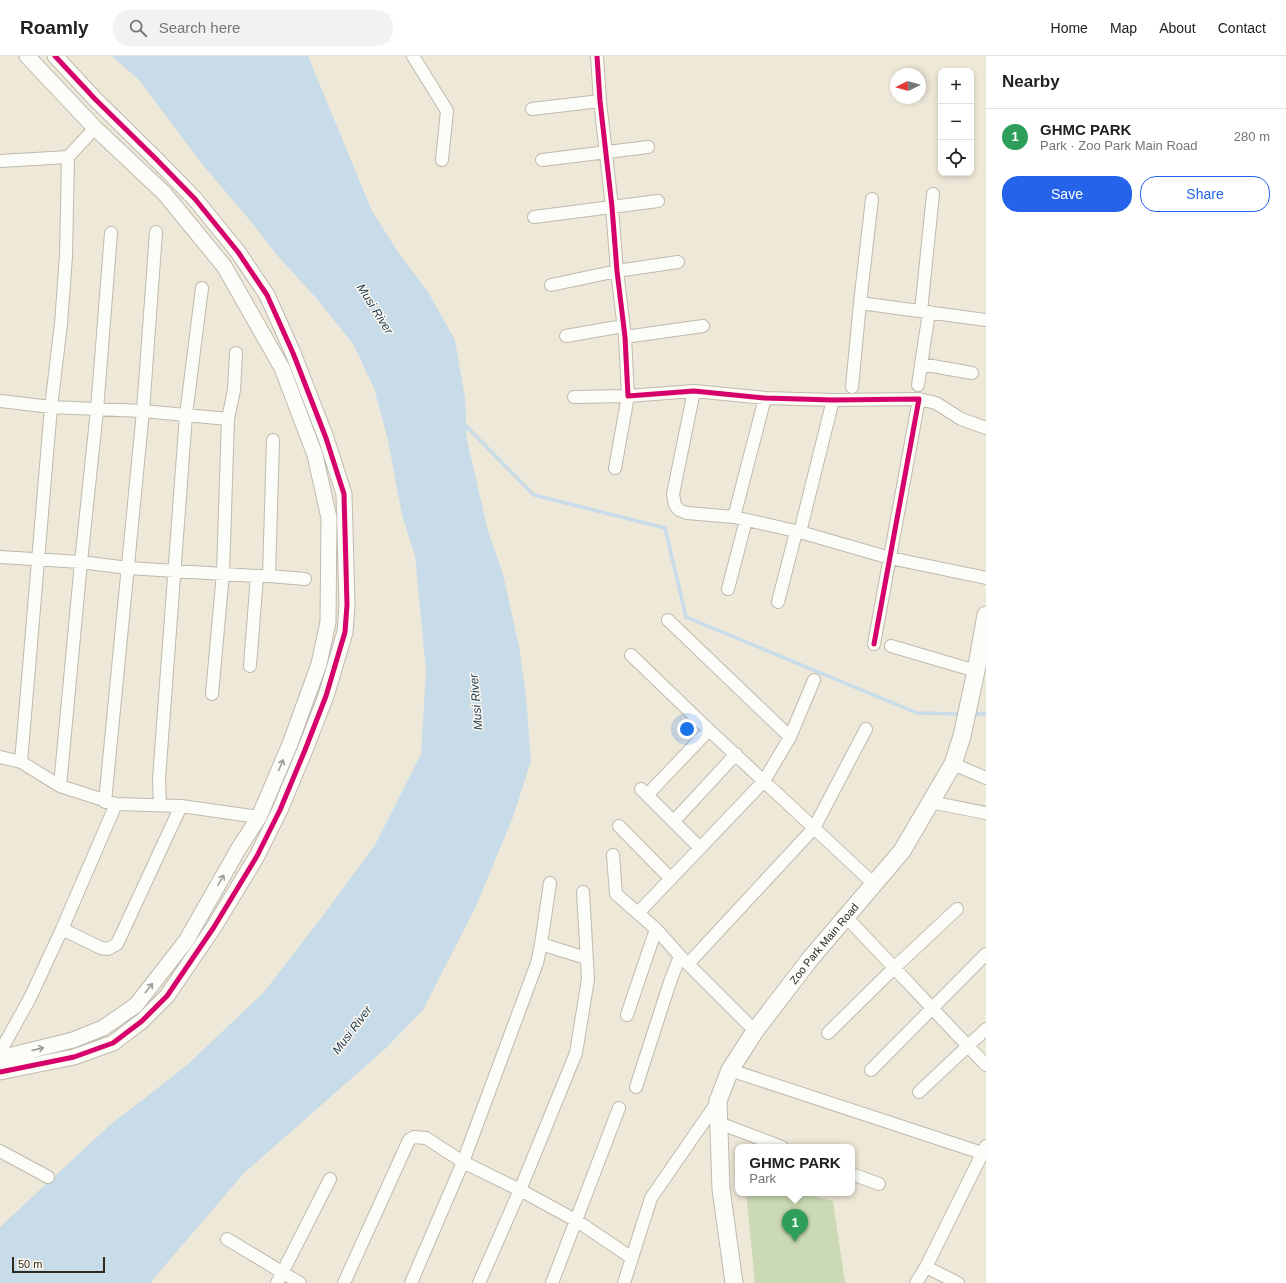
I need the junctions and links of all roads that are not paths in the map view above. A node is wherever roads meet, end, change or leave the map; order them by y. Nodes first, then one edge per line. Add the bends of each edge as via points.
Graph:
1 (27, 56) edge
2 (413, 56) edge
3 (597, 56) edge
4 (59, 60) edge
5 (50, 80) junction
6 (600, 101) junction
7 (532, 109) dead end
8 (95, 128) junction
9 (648, 147) dead end
10 (606, 153) junction
11 (68, 156) junction
12 (0, 160) edge
13 (442, 160) dead end
14 (542, 160) dead end
15 (933, 194) dead end
16 (872, 199) dead end
17 (658, 201) dead end
18 (612, 207) junction
19 (534, 217) dead end
20 (110, 232) dead end
21 (156, 232) dead end
22 (678, 262) dead end
23 (617, 271) junction
24 (551, 285) dead end
25 (202, 288) dead end
26 (860, 303) junction
27 (925, 312) junction
28 (986, 320) edge
29 (703, 326) dead end
30 (624, 332) junction
31 (566, 336) dead end
32 (236, 353) dead end
33 (921, 364) junction
34 (972, 373) dead end
35 (918, 385) dead end
36 (852, 387) dead end
37 (694, 391) junction
38 (628, 396) junction
39 (574, 397) dead end
40 (766, 398) junction
41 (919, 399) junction
42 (833, 400) junction
43 (0, 402) edge
44 (51, 407) junction
45 (97, 410) junction
46 (143, 411) junction
47 (186, 415) junction
48 (228, 419) junction
49 (986, 428) edge
50 (272, 440) dead end
51 (615, 468) dead end
52 (740, 518) junction
53 (798, 532) junction
54 (0, 557) edge
55 (890, 558) junction
56 (37, 559) junction
57 (81, 562) junction
58 (128, 568) junction
59 (174, 571) junction
60 (223, 573) junction
61 (263, 576) junction
62 (986, 578) edge
63 (305, 579) dead end
64 (728, 589) dead end
65 (778, 602) dead end
66 (986, 615) edge
67 (668, 620) dead end
68 (874, 644) dead end
69 (891, 646) dead end
70 (632, 655) dead end
71 (980, 665) edge
72 (250, 666) dead end
73 (814, 680) dead end
74 (212, 694) dead end
75 (866, 729) dead end
76 (709, 730) junction
77 (790, 737) junction
78 (736, 754) junction
79 (0, 757) edge
80 (20, 762) junction
81 (952, 764) junction
82 (986, 778) edge
83 (764, 780) junction
84 (60, 786) junction
85 (930, 802) junction
86 (111, 803) junction
87 (160, 805) junction
88 (181, 806) junction
89 (986, 813) edge
90 (259, 817) junction
91 (674, 821) junction
92 (619, 826) dead end
93 (814, 828) junction
94 (700, 848) junction
95 (613, 855) dead end
96 (671, 879) junction
97 (550, 883) dead end
98 (874, 884) junction
99 (583, 892) dead end
100 (957, 909) dead end
101 (638, 913) junction
102 (846, 917) junction
103 (62, 929) junction
104 (656, 929) junction
105 (541, 944) junction
106 (986, 954) edge
107 (586, 958) junction
108 (684, 960) junction
109 (894, 968) junction
110 (931, 1009) junction
111 (627, 1015) dead end
112 (986, 1029) edge
113 (755, 1031) junction
114 (828, 1033) dead end
115 (968, 1047) junction
116 (0, 1052) edge
117 (0, 1058) edge
118 (986, 1065) edge
119 (730, 1070) junction
120 (871, 1070) dead end
121 (0, 1072) edge
122 (636, 1087) dead end
123 (919, 1092) dead end
124 (718, 1101) junction
125 (619, 1108) dead end
126 (718, 1123) junction
127 (774, 1144) edge
128 (984, 1149) edge
129 (0, 1151) edge
130 (463, 1162) junction
131 (855, 1175) edge
132 (48, 1177) dead end
133 (330, 1179) dead end
134 (879, 1184) dead end
135 (520, 1190) junction
136 (577, 1221) junction
137 (227, 1239) dead end
138 (632, 1258) junction
139 (926, 1267) junction
140 (280, 1278) edge
141 (300, 1283) edge
142 (344, 1283) edge
143 (411, 1283) edge
144 (479, 1283) edge
145 (552, 1283) edge
146 (624, 1283) edge
147 (734, 1283) edge
148 (916, 1283) edge
149 (958, 1283) edge

1 - 5 street
2 - 13 street via 447,111
3 - 6 street
4 - 5 street
4 - 121 street via 95,100 195,200 238,252 267,295 326,438 344,494 347,605 345,632 326,696 280,810 257,856 214,927 167,996 142,1021 112,1043 74,1057
5 - 8 street
6 - 7 street
6 - 10 street
8 - 11 street
90 -> 8 street via 290,744 319,664 328,622 329,518 315,454 282,368 224,266 164,193
9 - 10 street
10 - 14 street
10 - 18 street
11 - 12 street
11 - 44 street via 66,256
15 - 27 street
16 - 26 street
17 - 18 street
18 - 19 street
18 - 23 street
20 - 45 street
21 - 46 street
22 - 23 street
23 - 24 street
23 - 30 street
25 - 47 street
26 - 27 street
26 - 36 street
27 - 28 street
27 - 33 street
29 - 30 street
30 - 31 street
30 - 38 street
32 - 48 street via 234,390
33 - 34 street
33 - 35 street
37 - 38 street
37 - 40 street
37 - 52 street via 673,494 675,505 687,513
38 - 39 street
38 - 51 street
40 - 42 street
40 - 52 street
41 - 42 street
41 - 49 street via 936,403 961,419
41 - 55 street
42 - 53 street
43 - 44 street
44 - 45 street
44 - 56 street
45 - 46 street
45 - 57 street
46 - 47 street
46 - 58 street
47 - 48 street
47 - 59 street
48 - 60 street
50 - 61 street
52 - 53 street
52 - 64 street
53 - 55 street
53 - 65 street
54 - 56 street
55 - 62 street
55 - 68 street
56 - 57 street
56 - 80 street
57 - 58 street
57 - 84 street
58 - 59 street
58 - 86 street
59 - 60 street
59 - 87 street via 159,779
60 - 61 street
60 - 74 street
61 - 63 street
61 - 72 street
66 - 71 main road, Zoo Park Main Road
67 - 77 street
69 - 71 street
70 - 76 street
71 - 81 main road, Zoo Park Main Road via 962,736
73 - 77 street
75 - 93 street
76 - 78 street
76 - 91 street via 644,792
77 - 83 street
78 - 83 street
78 - 91 street
79 - 80 street
80 - 84 street
81 - 82 street
81 - 85 main road, Zoo Park Main Road
83 - 93 street
83 - 94 street
84 - 86 street
85 - 89 street
85 - 98 main road, Zoo Park Main Road via 902,851
86 - 87 street
86 - 103 street
87 - 88 street
88 - 90 street
88 - 103 street via 117,944 108,949 101,948
117 -> 90 street via 73,1040 103,1028 136,1005 186,941
91 - 94 street
92 - 96 street
93 - 98 street
93 - 108 street
94 - 96 street
95 - 101 street via 616,894
96 - 101 street
97 - 105 street
98 - 102 main road, Zoo Park Main Road
99 - 107 street
100 - 109 street
101 - 104 street
102 - 109 street
102 - 113 main road, Zoo Park Main Road
103 - 116 street via 30,998
104 - 108 street
104 - 111 street
105 - 107 street
105 - 130 street via 537,963
106 - 110 street
107 - 135 street via 588,979 576,1053
108 - 113 street
108 - 122 street via 670,982
109 - 110 street
109 - 114 street
110 - 115 street
110 - 120 street
112 - 115 street
113 - 119 main road, Zoo Park Main Road
115 - 118 street
115 - 123 street
119 - 124 main road, Zoo Park Main Road
119 - 128 street
124 - 126 main road, Zoo Park Main Road
124 - 138 street via 651,1198
125 - 136 street
126 - 127 street
126 - 147 main road, Zoo Park Main Road via 721,1189
128 - 139 street
129 - 132 street
130 - 135 street
130 - 142 street via 426,1138 414,1136 409,1140
130 - 143 street
131 - 134 street
133 - 140 street
135 - 136 street
135 - 144 street
136 - 138 street
136 - 145 street
137 - 140 street
138 - 146 street
139 - 148 street
139 - 149 street
140 - 141 street

